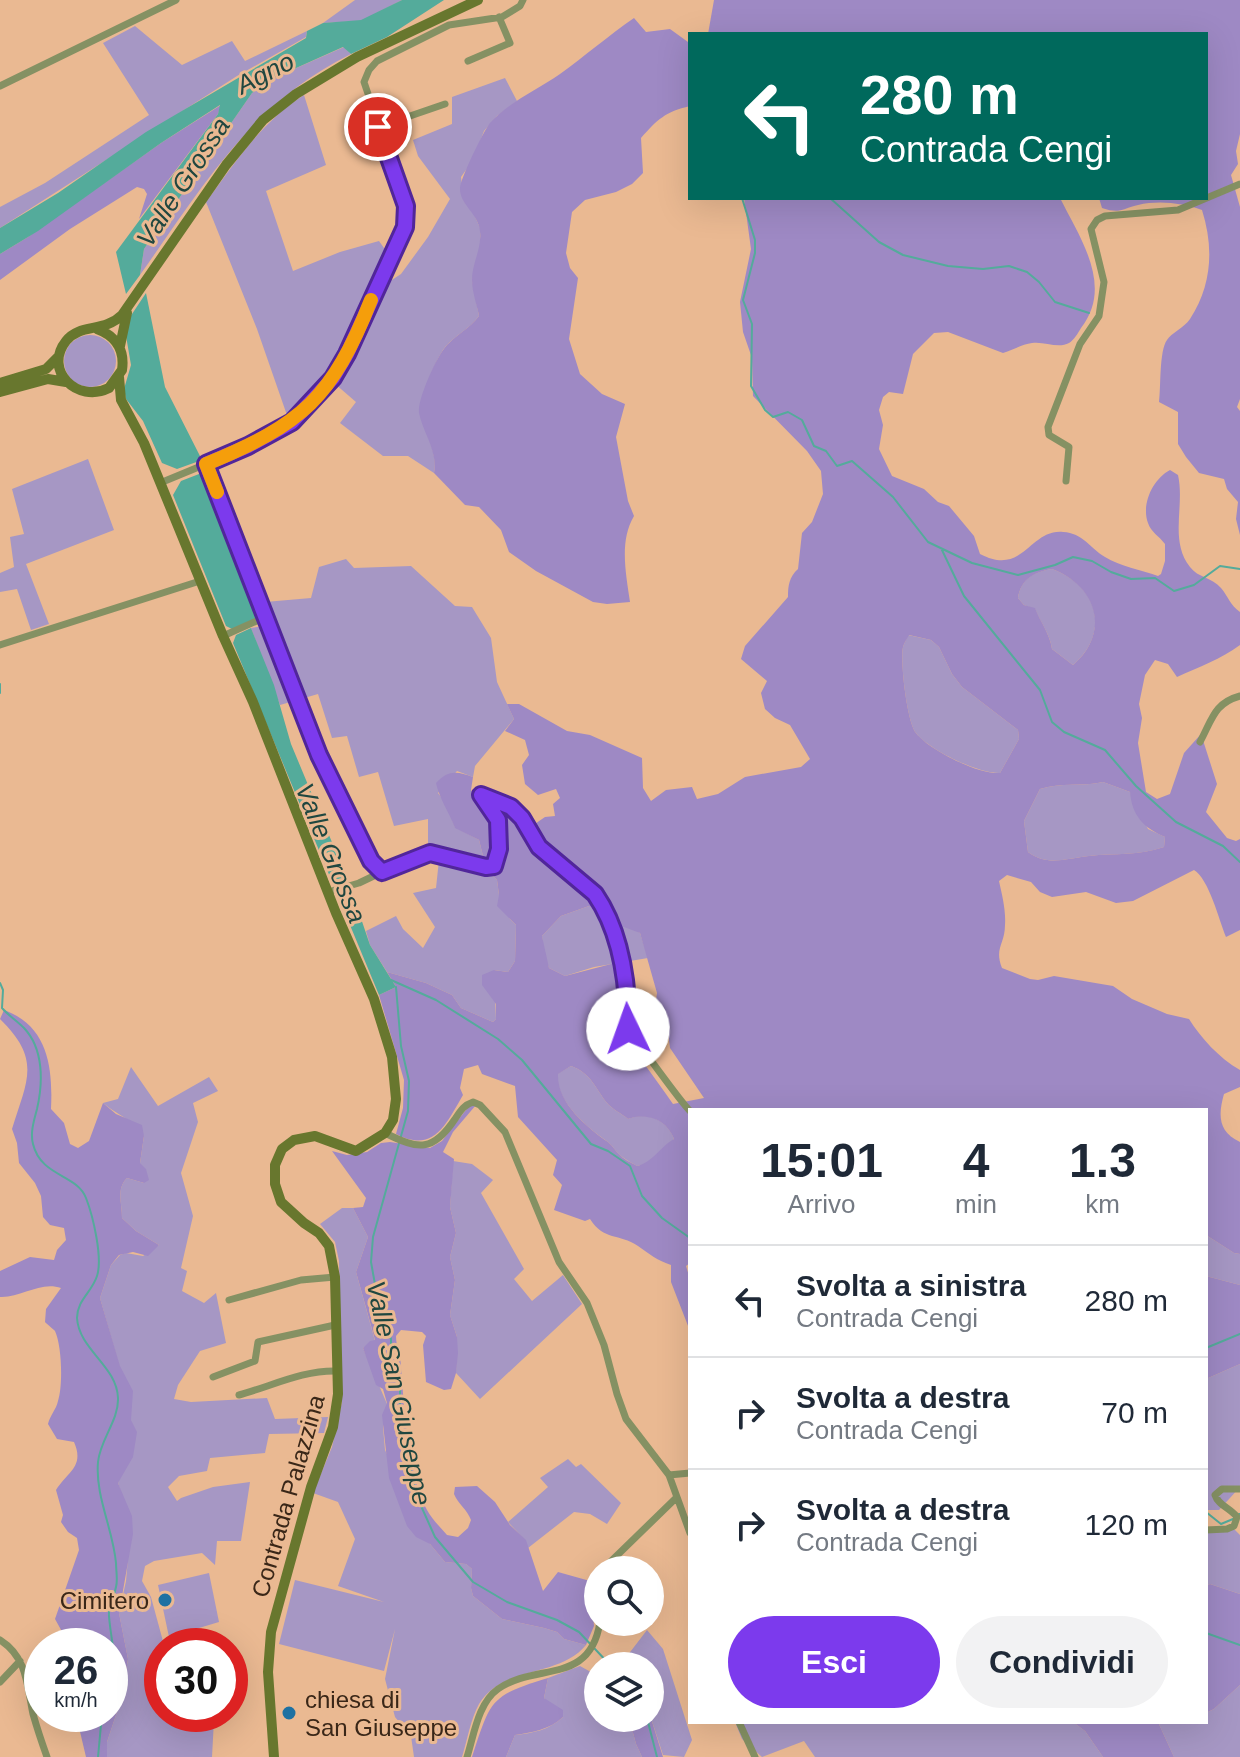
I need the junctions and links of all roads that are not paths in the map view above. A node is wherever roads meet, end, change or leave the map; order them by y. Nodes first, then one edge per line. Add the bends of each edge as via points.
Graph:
1 (176, 0) edge
2 (478, 0) edge
3 (523, 0) edge
4 (499, 17) junction
5 (468, 61) dead end
6 (0, 86) edge
7 (445, 104) dead end
8 (378, 127) junction
9 (1240, 184) edge
10 (1208, 197) edge
11 (1202, 200) edge
12 (130, 306) junction
13 (97, 329) junction
14 (120, 346) junction
15 (59, 355) junction
16 (119, 377) junction
17 (66, 382) junction
18 (0, 383) edge
19 (0, 392) edge
20 (95, 393) junction
21 (125, 410) junction
22 (206, 464) junction
23 (1066, 481) dead end
24 (160, 483) junction
25 (200, 581) junction
26 (265, 611) junction
27 (223, 636) junction
28 (0, 645) edge
29 (1240, 696) edge
30 (1200, 742) dead end
31 (382, 872) junction
32 (328, 892) junction
33 (688, 1109) edge
34 (385, 1133) junction
35 (335, 1277) junction
36 (229, 1300) dead end
37 (335, 1325) junction
38 (337, 1371) junction
39 (213, 1377) dead end
40 (239, 1395) dead end
41 (688, 1473) edge
42 (669, 1475) junction
43 (1240, 1489) edge
44 (676, 1498) junction
45 (688, 1528) edge
46 (1208, 1530) edge
47 (616, 1556) edge
48 (598, 1636) edge
49 (0, 1640) edge
50 (20, 1661) junction
51 (0, 1682) edge
52 (740, 1724) edge
53 (47, 1757) edge
54 (274, 1757) edge
55 (467, 1757) edge
56 (755, 1757) edge

1 - 6 street
2 - 12 street via 357,57 263,120
3 - 4 street
4 - 5 street via 510,43
4 - 8 street via 449,25 377,61 364,82
7 - 8 street
8 - 22 street via 406,206 405,227 347,354 333,378 292,422
9 - 10 street
11 - 23 street via 1178,210 1105,216 1091,229 1104,282 1099,316 1080,344 1048,427 1049,435 1069,447
12 - 13 street
12 - 14 street
13 - 14 street
13 - 15 street via 73,334
14 - 16 street
15 - 17 street
15 - 18 street via 46,369
16 - 20 street
16 - 21 street
17 - 19 street via 42,380
17 - 20 street
20 - 21 street
21 - 24 street
22 - 24 street
22 - 26 street
24 - 25 street
25 - 27 street
25 - 28 street
26 - 27 street via 261,619
26 - 31 street via 319,755 371,861
27 - 32 street
29 - 30 street via 1219,706
31 - 32 street
31 - 33 street via 430,853 494,866 498,820 481,795 511,807 539,847 601,903 621,960 628,1029
32 - 34 street via 374,999 392,1057 396,1099
34 - 35 street, Contrada Palazzina via 356,1151 315,1136 294,1140 282,1149 275,1165 281,1202 329,1246
34 - 42 street via 426,1145 439,1140 465,1104 473,1102 505,1132 559,1262 587,1303 626,1419
35 - 36 street via 301,1280
35 - 37 street, Contrada Palazzina
37 - 38 street, Contrada Palazzina
37 - 39 street via 258,1342 255,1361
38 - 40 street, Contrada Palazzina via 303,1374
38 - 54 street, Contrada Palazzina via 333,1427 271,1632
41 - 42 street
42 - 44 street
43 - 46 street via 1222,1489 1215,1495 1237,1517 1234,1526
44 - 45 street
44 - 47 street
48 - 55 street via 589,1653 571,1666 498,1690 484,1705
49 - 50 street
50 - 51 street
50 - 53 street
52 - 56 street

